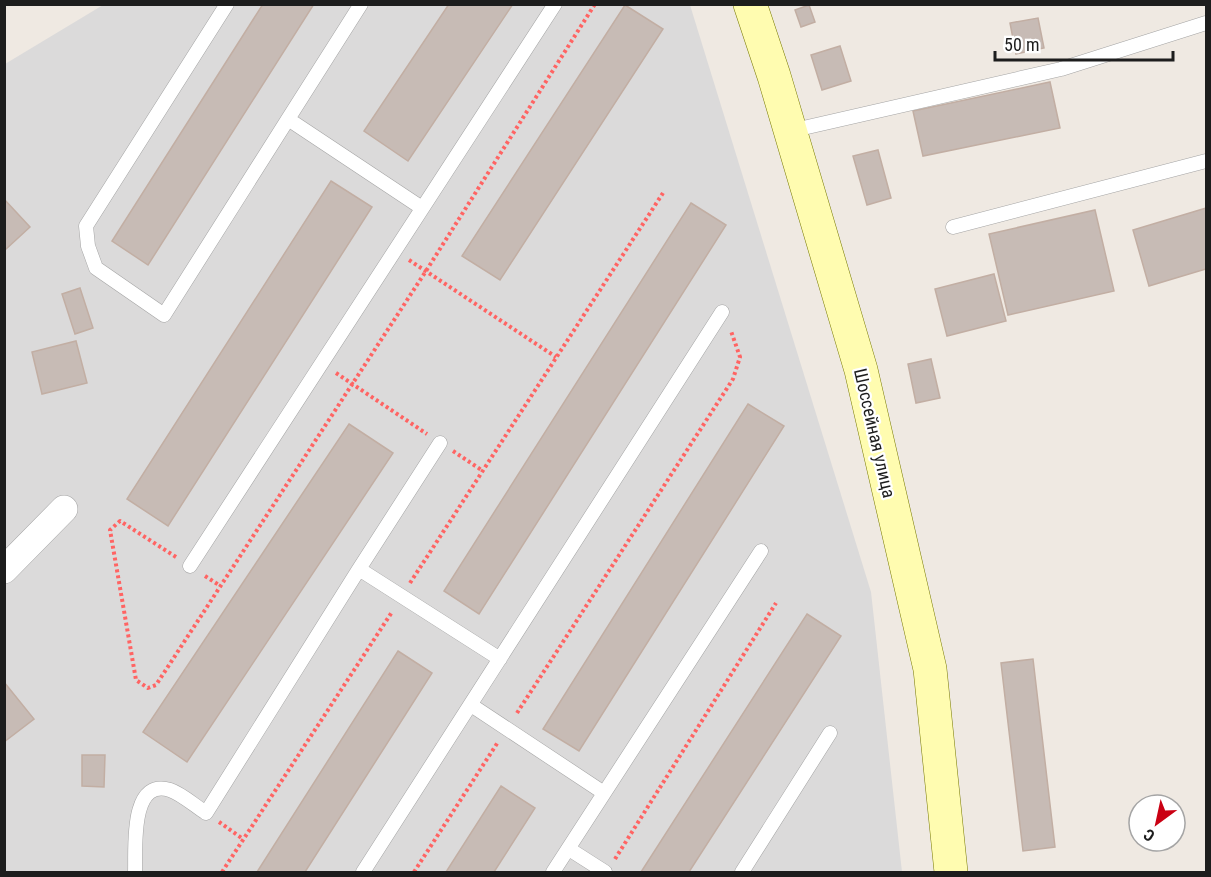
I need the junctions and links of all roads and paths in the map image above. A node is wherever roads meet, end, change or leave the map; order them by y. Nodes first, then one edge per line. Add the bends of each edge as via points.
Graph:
1 (227, 4) edge
2 (361, 4) edge
3 (555, 4) edge
4 (595, 4) edge
5 (750, 4) edge
6 (1206, 23) edge
7 (288, 119) junction
8 (790, 130) junction
9 (1206, 161) edge
10 (663, 193) dead end
11 (422, 208) junction
12 (953, 227) dead end
13 (394, 250) junction
14 (426, 271) junction
15 (722, 312) joint
16 (556, 357) junction
17 (321, 364) junction
18 (352, 384) junction
19 (440, 442) junction
20 (483, 471) junction
21 (64, 509) dead end
22 (761, 551) dead end
23 (190, 566) junction
24 (359, 569) junction
25 (4, 570) edge
26 (219, 585) junction
27 (402, 596) junction
28 (776, 603) dead end
29 (500, 659) junction
30 (471, 705) junction
31 (506, 729) junction
32 (830, 733) dead end
33 (604, 794) junction
34 (206, 813) junction
35 (243, 839) junction
36 (569, 849) junction
37 (609, 868) edge
38 (135, 873) edge
39 (222, 873) edge
40 (363, 873) edge
41 (414, 873) edge
42 (553, 873) edge
43 (742, 873) edge
44 (951, 873) edge

1 - 7 lane via 86,226 96,268 164,315
2 - 7 lane
3 - 11 lane
4 - 14 path
5 - 8 main road, Шоссейная улица
6 - 8 lane via 1061,69
7 - 11 lane
8 - 44 main road, Шоссейная улица via 861,370 930,669
9 - 12 lane
10 - 16 path
11 - 13 lane
13 - 14 path
13 - 17 lane
14 - 16 path
14 - 18 path
15 - 29 lane
15 - 31 path via 740,357 734,379
16 - 20 path
17 - 18 path
17 - 23 lane
18 - 19 path
18 - 26 path
19 - 20 path
19 - 24 lane
20 - 27 path
21 - 25 street
22 - 33 lane
23 - 26 path
23 - 26 path via 120,521 110,530 140,685 156,685
24 - 27 lane
24 - 34 lane
27 - 29 lane
27 - 35 path
28 - 37 path
29 - 30 lane
30 - 31 lane
30 - 40 lane
31 - 33 lane
31 - 41 path
32 - 43 lane
33 - 36 lane
34 - 35 path
34 - 38 lane via 171,790 151,791 137,813
35 - 39 path
36 - 37 lane
36 - 42 lane

